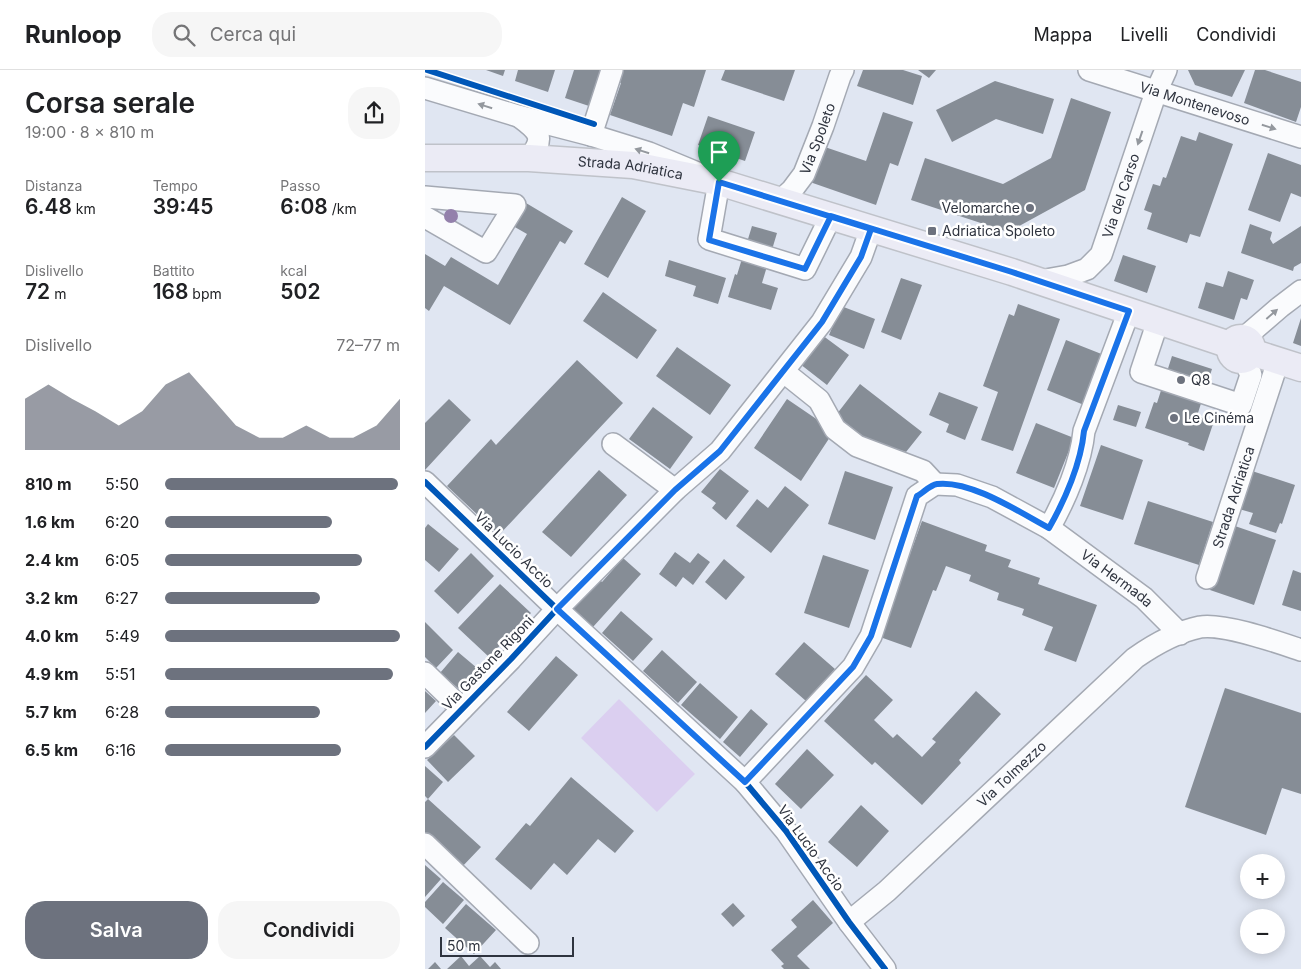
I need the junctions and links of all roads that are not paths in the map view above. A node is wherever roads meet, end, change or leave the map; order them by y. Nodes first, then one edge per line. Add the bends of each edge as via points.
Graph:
1 (612, 70) edge
2 (843, 70) edge
3 (1089, 70) edge
4 (1166, 70) edge
5 (425, 88) edge
6 (1156, 92) junction
7 (518, 116) junction
8 (591, 134) junction
9 (1301, 137) edge
10 (425, 158) edge
11 (529, 158) junction
12 (719, 182) junction
13 (425, 197) edge
14 (780, 201) junction
15 (831, 216) junction
16 (425, 217) edge
17 (871, 229) junction
18 (1038, 281) junction
19 (1301, 291) edge
20 (1129, 311) junction
21 (1158, 321) junction
22 (1242, 349) junction
23 (1289, 365) edge
24 (784, 372) junction
25 (613, 444) dead end
26 (425, 482) edge
27 (935, 484) junction
28 (675, 490) junction
29 (1049, 528) junction
30 (1207, 578) dead end
31 (557, 609) junction
32 (1180, 634) junction
33 (1301, 650) edge
34 (425, 673) edge
35 (462, 709) junction
36 (425, 747) edge
37 (745, 782) junction
38 (425, 844) edge
39 (849, 922) junction
40 (528, 943) dead end
41 (885, 969) edge

1 - 8 street
2 - 14 street, Via Spoleto via 804,174
3 - 6 street, Via Montenevoso
4 - 6 street, Via del Carso
7 -> 5 street
6 -> 9 street, Via Montenevoso
6 -> 18 street, Via del Carso via 1101,255 1087,269
7 - 8 street
7 - 11 street via 534,127 539,136 536,149
12 -> 8 street via 649,153
10 - 11 main road, Strada Adriatica
11 - 12 main road, Strada Adriatica via 633,165
12 - 14 main road, Strada Adriatica
12 - 15 street via 709,240 805,269
13 - 16 street via 515,205 486,252
14 - 15 main road, Strada Adriatica
15 - 17 main road, Strada Adriatica
17 - 18 main road, Strada Adriatica
17 - 24 street, Via Gastone Rigoni via 861,257 822,322
18 - 20 main road, Strada Adriatica
22 -> 19 street via 1280,307
20 - 21 main road, Strada Adriatica
20 - 29 street via 1084,431 1082,449 1060,510
21 - 22 main road, Strada Adriatica
21 - 22 street via 1141,372 1241,405 1251,375
22 - 23 main road, Strada Adriatica
23 - 30 street, Strada Adriatica
24 - 27 street via 819,400 835,428 857,446 923,471
24 - 28 street, Via Gastone Rigoni via 720,451
25 - 28 street
26 - 31 street, Via Lucio Accio
27 - 29 street, Via Hermada via 957,485 992,497
27 - 37 street via 917,496 871,636 853,667
28 - 31 street, Via Gastone Rigoni
29 - 32 street, Via Hermada via 1144,598
31 - 35 street, Via Gastone Rigoni
31 - 37 street, Via Lucio Accio
32 - 33 street via 1202,627 1221,628
32 - 39 street, Via Tolmezzo via 1158,642 1135,658 887,891
34 - 35 street
35 - 36 street, Via Gastone Rigoni
37 - 39 street, Via Lucio Accio via 786,832
38 - 40 street
39 - 41 street, Via Lucio Accio

